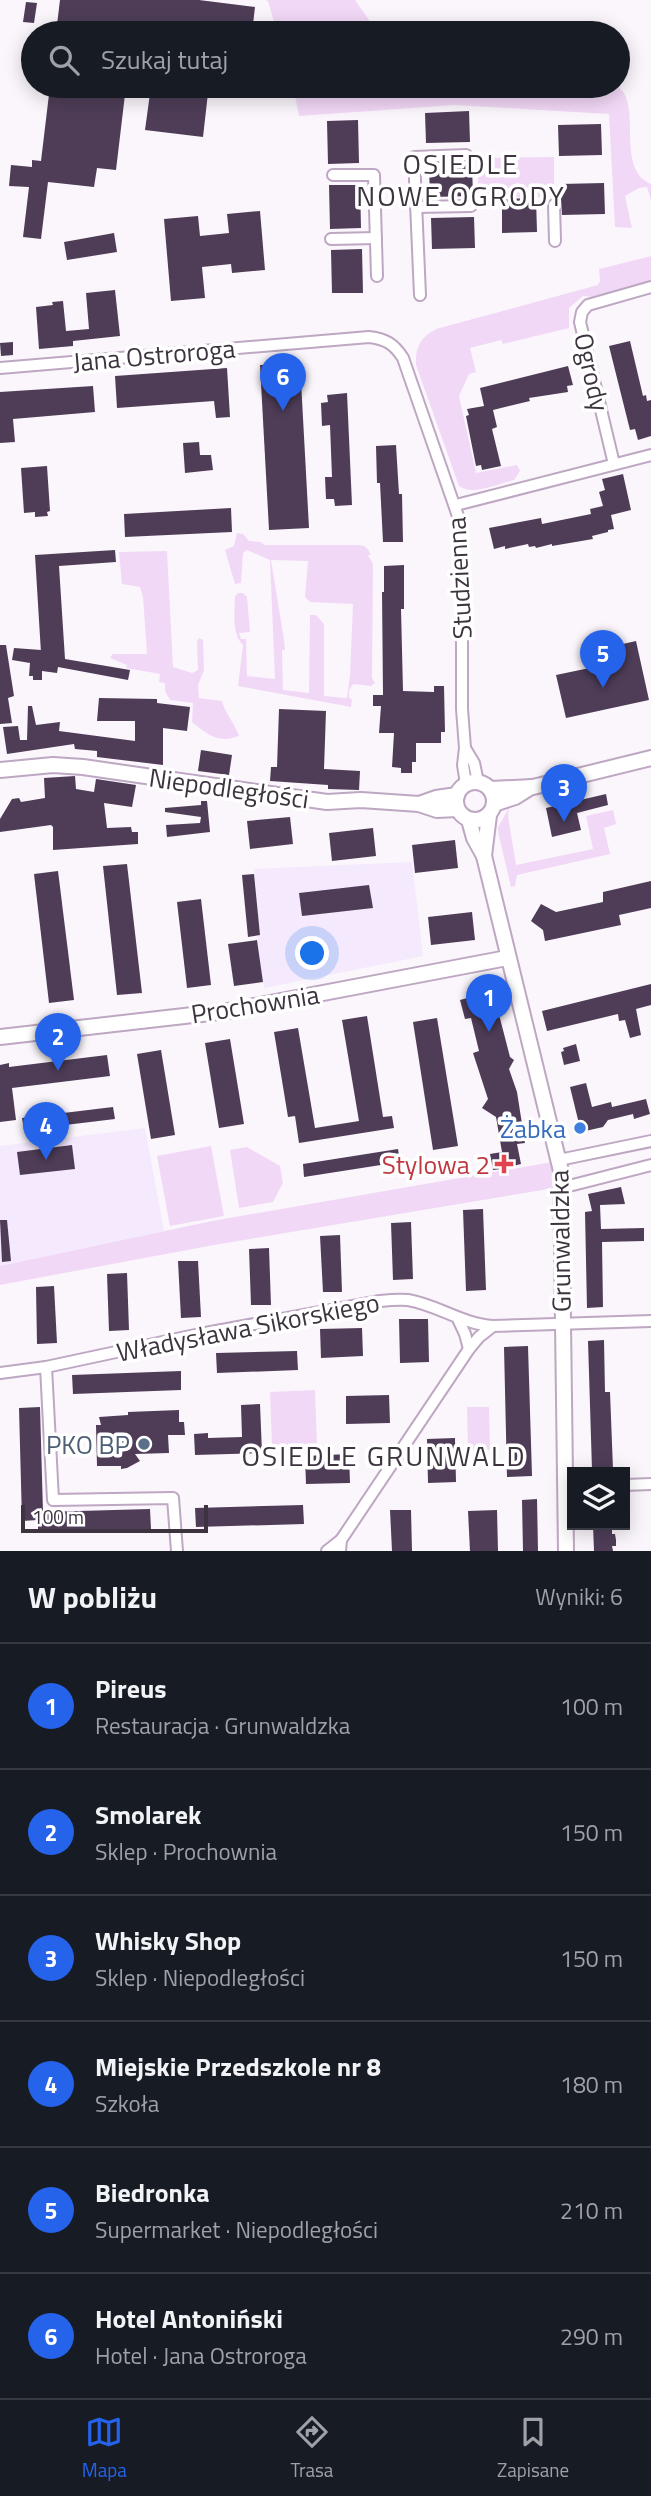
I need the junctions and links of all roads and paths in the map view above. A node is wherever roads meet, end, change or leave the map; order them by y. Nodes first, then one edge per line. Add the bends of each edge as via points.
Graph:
1 (466, 155) dead end
2 (333, 175) dead end
3 (554, 205) dead end
4 (471, 206) dead end
5 (416, 207) junction
6 (376, 238) junction
7 (331, 239) dead end
8 (555, 241) dead end
9 (377, 276) dead end
10 (651, 287) edge
11 (420, 295) dead end
12 (390, 343) joint
13 (0, 368) edge
14 (651, 455) edge
15 (614, 464) junction
16 (456, 505) junction
17 (651, 758) edge
18 (0, 770) edge
19 (533, 787) junction
20 (470, 792) junction
21 (491, 810) junction
22 (469, 820) junction
23 (484, 856) junction
24 (507, 958) junction
25 (0, 1037) edge
26 (651, 1141) edge
27 (559, 1160) junction
28 (651, 1166) edge
29 (561, 1188) junction
30 (458, 1319) junction
31 (651, 1321) edge
32 (562, 1324) junction
33 (493, 1326) junction
34 (469, 1349) junction
35 (46, 1367) junction
36 (0, 1373) edge
37 (568, 1467) edge
38 (651, 1484) edge
39 (630, 1485) edge
40 (567, 1530) edge
41 (340, 1546) edge
42 (177, 1551) edge
43 (327, 1551) edge
44 (566, 1551) edge

1 - 5 street via 414,157
2 - 6 street via 374,175
3 - 8 street
4 - 5 street
5 - 11 street
6 - 7 street
6 - 9 street
10 - 15 street, Ogrody via 588,305 582,312 580,322
12 - 13 street, Jana Ostroroga via 369,337
12 - 16 street, Studzienna via 403,358
14 - 15 street
15 - 16 street
16 - 20 street, Studzienna via 462,545 463,765
17 - 19 street, Niepodległości
18 - 20 street, Niepodległości via 83,767 327,802 419,804
19 - 20 street, Niepodległości
19 - 21 street, Niepodległości
20 - 21 street
20 - 22 street
21 - 22 street, Niepodległości via 479,820
21 - 23 street, Grunwaldzka
22 - 23 street, Grunwaldzka
23 - 24 street, Grunwaldzka
24 - 25 street, Prochownia via 228,1011
24 - 27 street, Grunwaldzka
26 - 27 street
27 - 29 street, Grunwaldzka
28 - 29 street
29 - 32 street, Grunwaldzka
30 - 33 street, Władysława Sikorskiego
30 - 34 street
30 - 35 street, Władysława Sikorskiego via 427,1305 380,1301
31 - 32 street, Władysława Sikorskiego
32 - 33 street, Władysława Sikorskiego
32 - 37 street, Grunwaldzka
33 - 34 street
34 - 41 street
35 - 36 street, Władysława Sikorskiego
35 - 42 street via 53,1500 173,1498
38 - 39 street
40 - 44 street, Grunwaldzka
41 - 43 street

